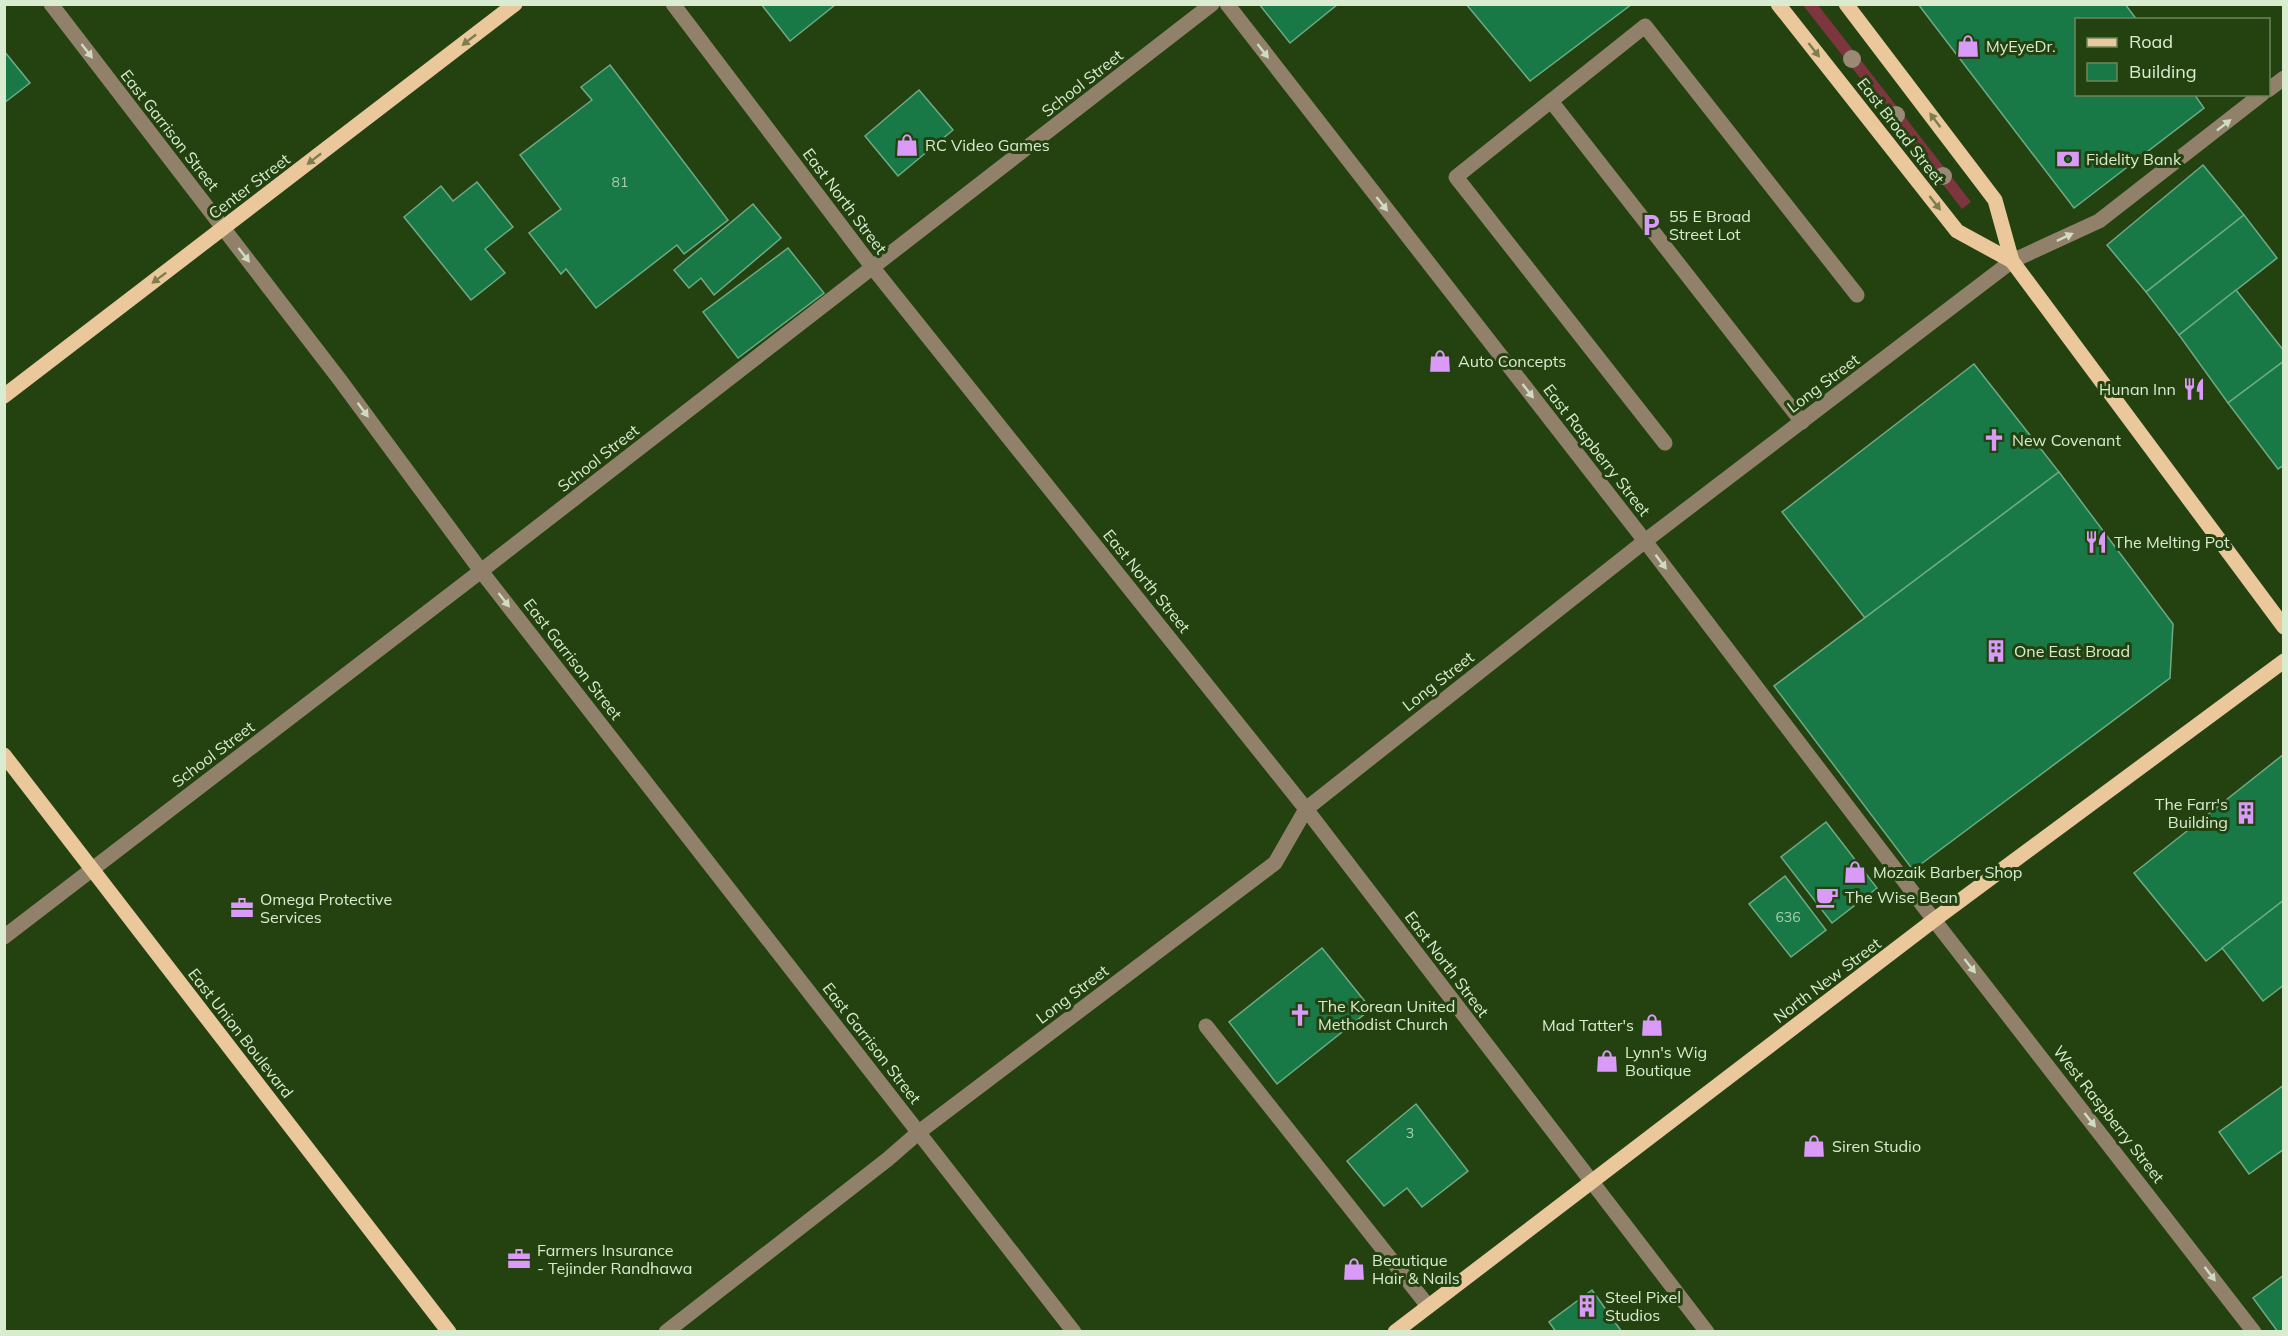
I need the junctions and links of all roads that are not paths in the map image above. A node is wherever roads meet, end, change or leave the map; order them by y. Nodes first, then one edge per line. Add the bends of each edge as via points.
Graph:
1 (51, 4) edge
2 (515, 4) edge
3 (673, 4) edge
4 (1212, 4) edge
5 (1227, 4) edge
6 (1778, 4) edge
7 (1846, 4) edge
8 (2283, 78) edge
9 (2270, 88) edge
10 (2259, 96) edge
11 (1551, 101) junction
12 (224, 228) junction
13 (2012, 261) junction
14 (873, 268) junction
15 (1857, 295) dead end
16 (4, 396) edge
17 (1802, 422) junction
18 (1665, 443) dead end
19 (1645, 541) junction
20 (482, 571) junction
21 (2283, 627) edge
22 (2283, 661) edge
23 (4, 755) edge
24 (1306, 808) junction
25 (92, 869) junction
26 (1934, 920) junction
27 (4, 937) edge
28 (1206, 1026) dead end
29 (919, 1132) junction
30 (1590, 1182) junction
31 (1428, 1306) junction
32 (448, 1332) edge
33 (666, 1332) edge
34 (1074, 1332) edge
35 (1395, 1332) edge
36 (1707, 1332) edge
37 (2254, 1332) edge

1 -> 12 street, East Garrison Street
2 -> 12 main road, Center Street
3 - 14 street, East North Street
4 - 14 street, School Street
5 -> 19 street, East Raspberry Street
6 -> 13 main road, East Broad Street via 1957,231
13 -> 7 main road, East Broad Street via 1995,200
8 - 9 street
13 -> 10 street, Long Street via 2099,221
11 - 15 street via 1645,26
11 - 17 street
11 - 18 street via 1456,177
12 -> 16 main road, Center Street
12 -> 20 street, East Garrison Street
13 - 17 street, Long Street
13 - 21 main road, East Broad Street
14 - 20 street, School Street
14 - 24 street, East North Street
17 - 19 street, Long Street
19 - 24 street, Long Street
19 -> 26 street, East Raspberry Street
20 - 25 street, School Street
20 -> 29 street, East Garrison Street
22 - 26 main road, North New Street
23 - 25 main road, East Union Boulevard
24 - 29 street, Long Street via 1275,863
24 - 30 street, East North Street
25 - 27 street, School Street
25 - 32 main road, East Union Boulevard
26 - 30 main road, North New Street
26 -> 37 street, West Raspberry Street
28 - 31 street
29 - 33 street, Long Street
29 - 34 street, East Garrison Street
30 - 31 main road, North New Street
30 - 36 street, East North Street
31 - 35 main road, North New Street

